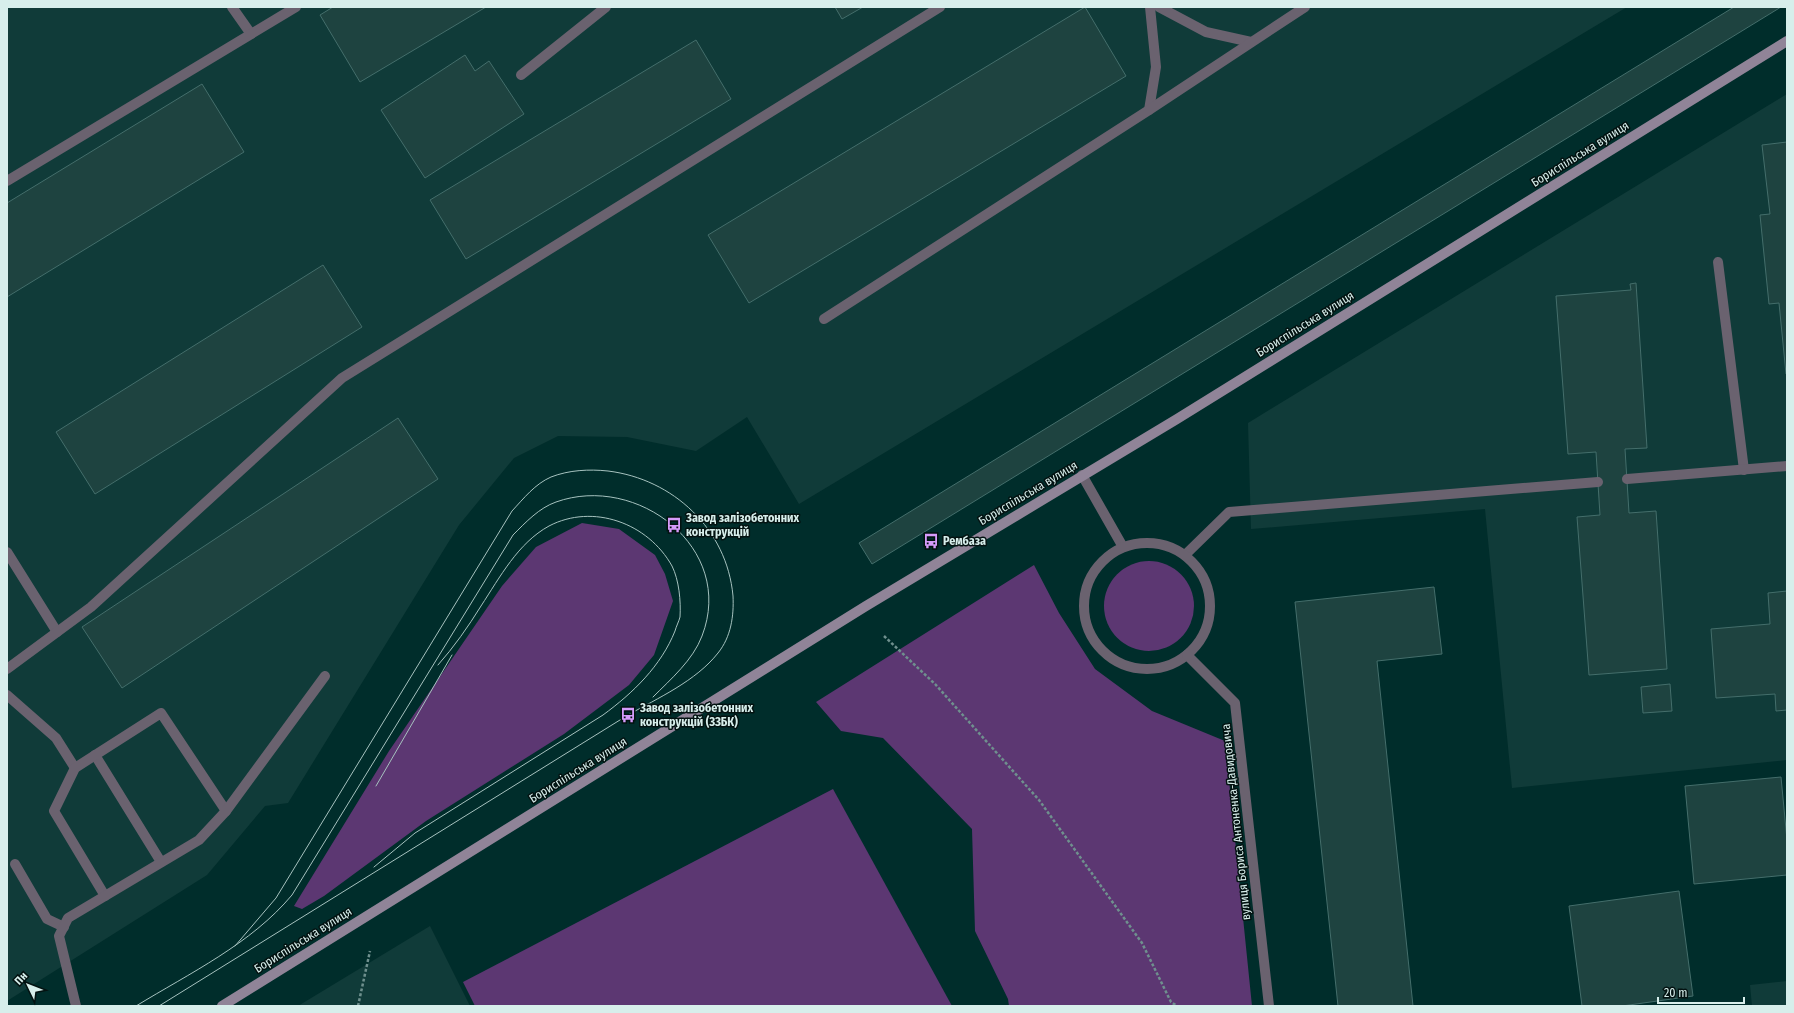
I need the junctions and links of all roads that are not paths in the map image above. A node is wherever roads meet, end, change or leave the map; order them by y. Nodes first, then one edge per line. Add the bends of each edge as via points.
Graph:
1 (232, 7) edge
2 (296, 7) edge
3 (606, 7) edge
4 (940, 7) edge
5 (1150, 7) edge
6 (1159, 7) edge
7 (1305, 7) edge
8 (251, 34) junction
9 (1787, 41) edge
10 (1251, 42) junction
11 (521, 76) dead end
12 (1149, 110) junction
13 (7, 181) edge
14 (1718, 262) dead end
15 (824, 319) dead end
16 (1787, 466) edge
17 (1744, 470) junction
18 (1082, 475) junction
19 (1627, 479) dead end
20 (1598, 482) dead end
21 (1123, 547) junction
22 (7, 552) edge
23 (1185, 555) junction
24 (56, 632) junction
25 (1188, 655) junction
26 (7, 669) edge
27 (325, 676) dead end
28 (7, 695) edge
29 (96, 755) junction
30 (75, 768) junction
31 (226, 811) junction
32 (161, 862) junction
33 (15, 864) dead end
34 (105, 896) junction
35 (64, 927) junction
36 (76, 1006) edge
37 (222, 1006) edge
38 (1269, 1006) edge

1 - 8 street
2 - 8 street
3 - 11 street
4 - 24 street via 342,378 91,607
5 - 12 street via 1156,67
6 - 10 street via 1206,32
7 - 10 street
8 - 13 street
9 - 18 main road, Бориспільська вулиця via 1177,419
10 - 12 street
12 - 15 street
14 - 17 street
16 - 17 street
17 - 19 street
18 - 21 street
18 - 37 main road, Бориспільська вулиця via 866,606
20 - 23 street via 1229,512
21 - 23 street via 1155,543 1171,547
21 - 25 street via 1097,568 1088,583 1084,616 1090,633 1110,658 1126,666 1158,669 1174,664
22 - 24 street
23 - 25 street via 1197,566 1206,580 1210,596 1206,628 1199,643
24 - 26 street
25 - 38 street, вулиця Бориса Антоненка-Давидовича via 1235,703
27 - 31 street
28 - 30 street via 56,738
29 - 30 street
29 - 31 street via 161,713
29 - 32 street
30 - 34 street via 54,811
31 - 32 street via 199,840
32 - 34 street
33 - 35 street via 47,919
34 - 35 street via 68,918
35 - 36 street via 59,936

